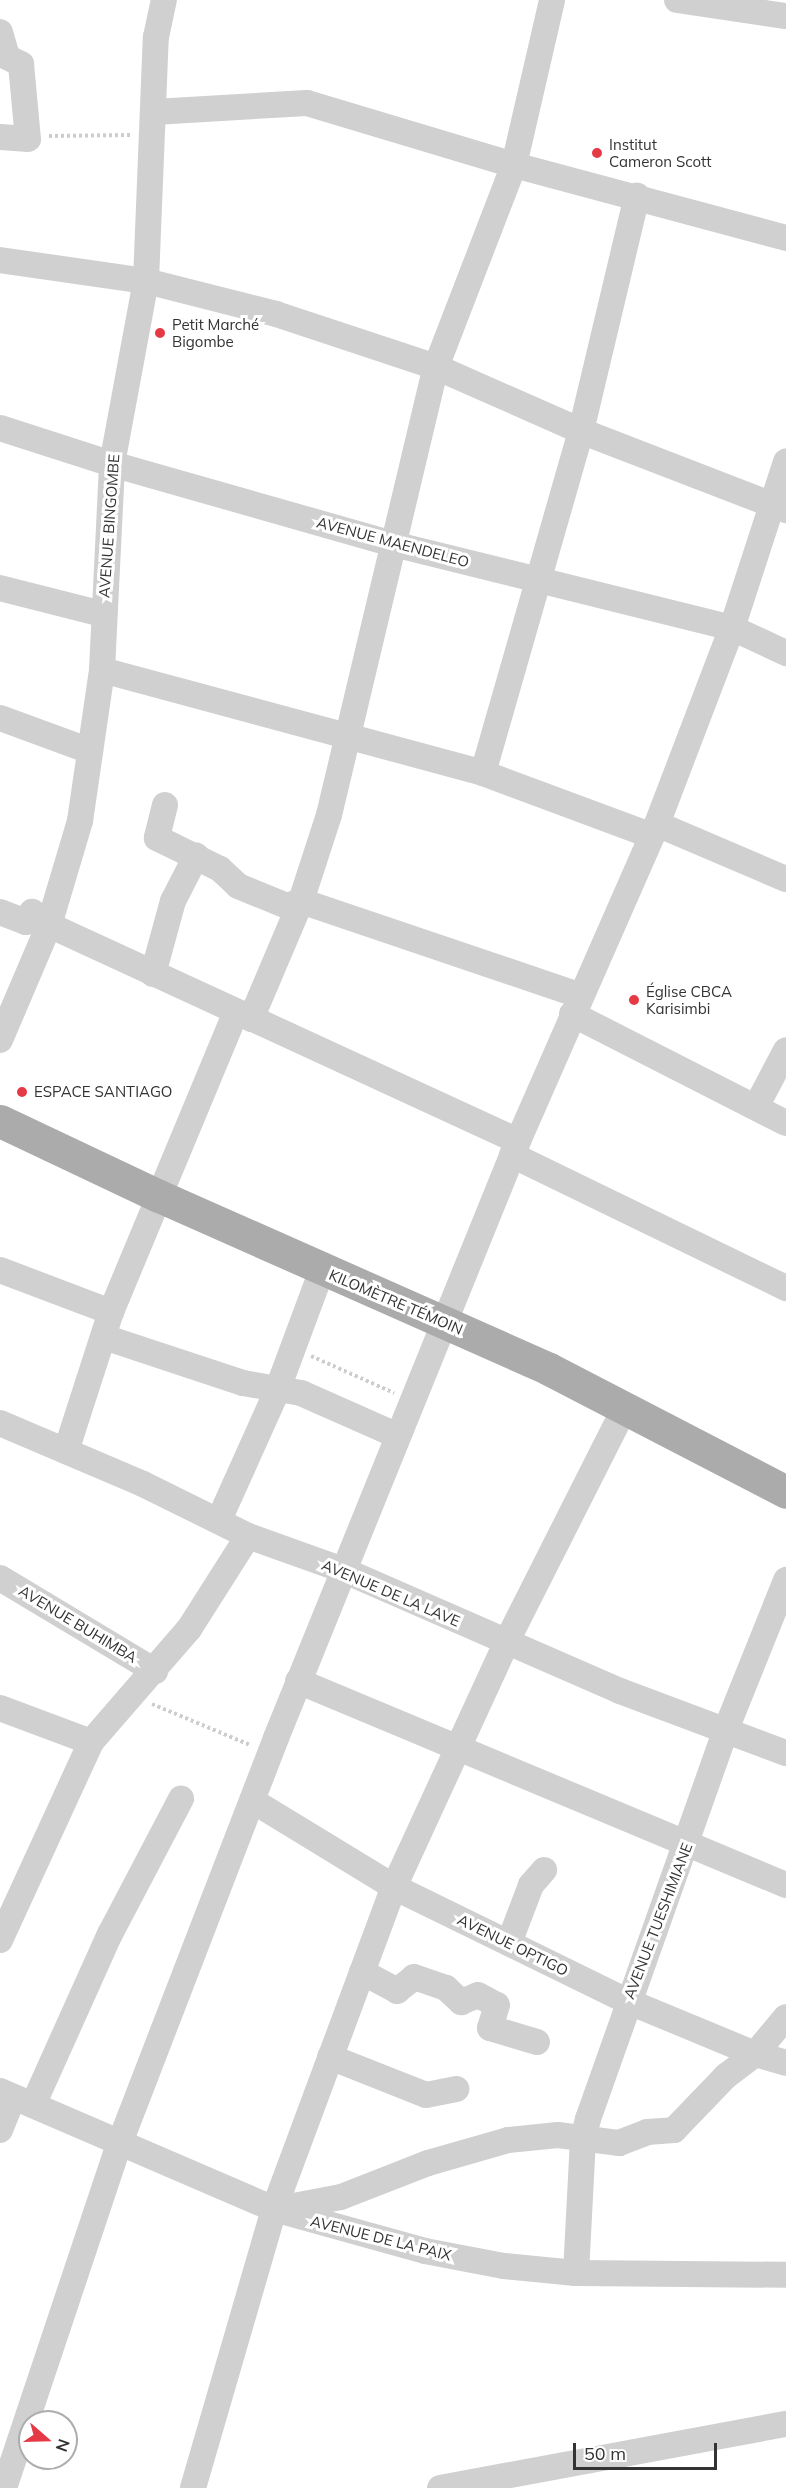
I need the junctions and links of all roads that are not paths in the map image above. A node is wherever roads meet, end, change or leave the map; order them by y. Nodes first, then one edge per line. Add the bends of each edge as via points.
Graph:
1 (164, 0) edge
2 (552, 0) edge
3 (677, 0) edge
4 (786, 16) edge
5 (0, 32) edge
6 (154, 123) junction
7 (0, 137) edge
8 (514, 165) junction
9 (637, 196) junction
10 (786, 238) edge
11 (0, 260) edge
12 (146, 281) junction
13 (436, 367) junction
14 (0, 428) edge
15 (581, 430) junction
16 (786, 462) edge
17 (112, 464) junction
18 (779, 508) edge
19 (393, 544) junction
20 (539, 579) junction
21 (0, 588) edge
22 (102, 614) junction
23 (732, 628) junction
24 (786, 653) edge
25 (102, 670) junction
26 (0, 718) edge
27 (349, 735) junction
28 (90, 751) junction
29 (483, 773) junction
30 (165, 805) dead end
31 (655, 830) junction
32 (196, 856) junction
33 (786, 879) edge
34 (301, 901) junction
35 (0, 912) edge
36 (49, 925) junction
37 (153, 974) junction
38 (575, 1005) junction
39 (244, 1016) junction
40 (0, 1040) edge
41 (786, 1050) edge
42 (756, 1107) junction
43 (0, 1121) edge
44 (786, 1123) edge
45 (515, 1148) junction
46 (159, 1196) junction
47 (0, 1270) edge
48 (322, 1270) junction
49 (786, 1288) edge
50 (111, 1312) junction
51 (443, 1322) junction
52 (104, 1337) junction
53 (277, 1391) junction
54 (624, 1409) junction
55 (0, 1423) edge
56 (398, 1436) junction
57 (66, 1451) junction
58 (786, 1492) edge
59 (219, 1520) junction
60 (248, 1536) junction
61 (343, 1570) junction
62 (0, 1578) edge
63 (786, 1580) edge
64 (506, 1643) junction
65 (155, 1671) junction
66 (298, 1681) junction
67 (0, 1708) edge
68 (725, 1732) junction
69 (91, 1742) junction
70 (457, 1748) junction
71 (786, 1753) edge
72 (180, 1799) dead end
73 (253, 1801) junction
74 (688, 1843) junction
75 (544, 1870) dead end
76 (786, 1885) edge
77 (394, 1887) junction
78 (0, 1940) edge
79 (509, 1943) junction
80 (362, 1972) junction
81 (627, 2001) junction
82 (786, 2017) edge
83 (537, 2042) dead end
84 (755, 2054) junction
85 (330, 2057) junction
86 (786, 2063) edge
87 (456, 2089) dead end
88 (15, 2098) edge
89 (0, 2130) edge
90 (583, 2139) junction
91 (119, 2145) junction
92 (274, 2209) junction
93 (576, 2273) junction
94 (786, 2275) edge
95 (786, 2424) edge
96 (9, 2485) edge
97 (193, 2488) edge
98 (440, 2488) edge

1 - 6 street, AVENUE BINGOMBE via 157,29
2 - 8 street
3 - 4 street
5 - 7 street via 7,57 21,64 28,139
6 - 8 street via 308,103
6 - 12 street, AVENUE BINGOMBE
8 - 9 street
8 - 13 street
9 - 10 street
9 - 15 street
11 - 12 street
12 - 13 street via 276,314
12 - 17 street, AVENUE BINGOMBE
13 - 15 street
13 - 19 street
14 - 17 street, AVENUE MAENDELEO
15 - 18 street
15 - 20 street
16 - 18 street
17 - 19 street, AVENUE MAENDELEO
17 - 22 street, AVENUE BINGOMBE
18 - 23 street
19 - 20 street, AVENUE MAENDELEO
19 - 27 street
20 - 23 street, AVENUE MAENDELEO
20 - 29 street
21 - 22 street
22 - 25 street, AVENUE BINGOMBE
23 - 24 street, AVENUE MAENDELEO
23 - 31 street
25 - 27 street
25 - 28 street, AVENUE BINGOMBE
26 - 28 street
27 - 29 street
27 - 34 street
28 - 36 street, AVENUE BINGOMBE via 80,820
29 - 31 street
30 - 32 street via 158,838
31 - 33 street
31 - 38 street
32 - 34 street via 220,869 238,886 287,906
32 - 37 street via 173,901
34 - 38 street
34 - 39 street
35 - 36 street via 26,922 32,912
36 - 37 street
36 - 40 street, AVENUE BINGOMBE
37 - 39 street
38 - 42 street
38 - 45 street
39 - 45 street
39 - 46 street
41 - 42 street
42 - 44 street
43 - 46 main road, KILOMÈTRE TÉMOIN
45 - 49 street
45 - 51 street
46 - 48 main road, KILOMÈTRE TÉMOIN
46 - 50 street
47 - 50 street
48 - 51 main road, KILOMÈTRE TÉMOIN
48 - 53 street
50 - 52 street
51 - 54 main road, KILOMÈTRE TÉMOIN via 549,1369
51 - 56 street
52 - 53 street
52 - 57 street
53 - 56 street via 301,1393
53 - 59 street
54 - 58 main road, KILOMÈTRE TÉMOIN
54 - 64 street
55 - 57 street, AVENUE DE LA LAVE
56 - 61 street
57 - 59 street, AVENUE DE LA LAVE
59 - 60 street, AVENUE DE LA LAVE
60 - 61 street, AVENUE DE LA LAVE
60 - 65 street via 189,1629
61 - 64 street, AVENUE DE LA LAVE
61 - 66 street
62 - 65 street, AVENUE BUHIMBA
63 - 68 street, AVENUE TUESHIMIANE
64 - 68 street, AVENUE DE LA LAVE
64 - 70 street
65 - 69 street
66 - 70 street
66 - 73 street
67 - 69 street
68 - 71 street, AVENUE DE LA LAVE
68 - 74 street, AVENUE TUESHIMIANE
69 - 78 street
70 - 74 street
70 - 77 street
72 - 88 street via 110,1935
73 - 77 street, AVENUE OPTIGO
73 - 91 street
74 - 76 street
74 - 81 street, AVENUE TUESHIMIANE
75 - 79 street via 531,1885
77 - 79 street, AVENUE OPTIGO
77 - 80 street
79 - 81 street, AVENUE OPTIGO
80 - 83 street via 397,1991 414,1977 446,1988 461,2002 478,1995 497,2005 490,2028
80 - 85 street
81 - 84 street, AVENUE OPTIGO
81 - 90 street, AVENUE TUESHIMIANE
82 - 84 street
84 - 86 street, AVENUE OPTIGO
84 - 90 street via 726,2076 674,2130 647,2132 619,2143
85 - 87 street via 426,2095
85 - 92 street
88 - 89 street
88 - 91 street, AVENUE DE LA PAIX
90 - 92 street via 538,2135 508,2140 428,2163 341,2197
90 - 93 street, AVENUE TUESHIMIANE
91 - 92 street, AVENUE DE LA PAIX
91 - 96 street
92 - 93 street, AVENUE DE LA PAIX via 426,2252 504,2266
92 - 97 street
93 - 94 street, AVENUE DE LA PAIX
95 - 98 street

